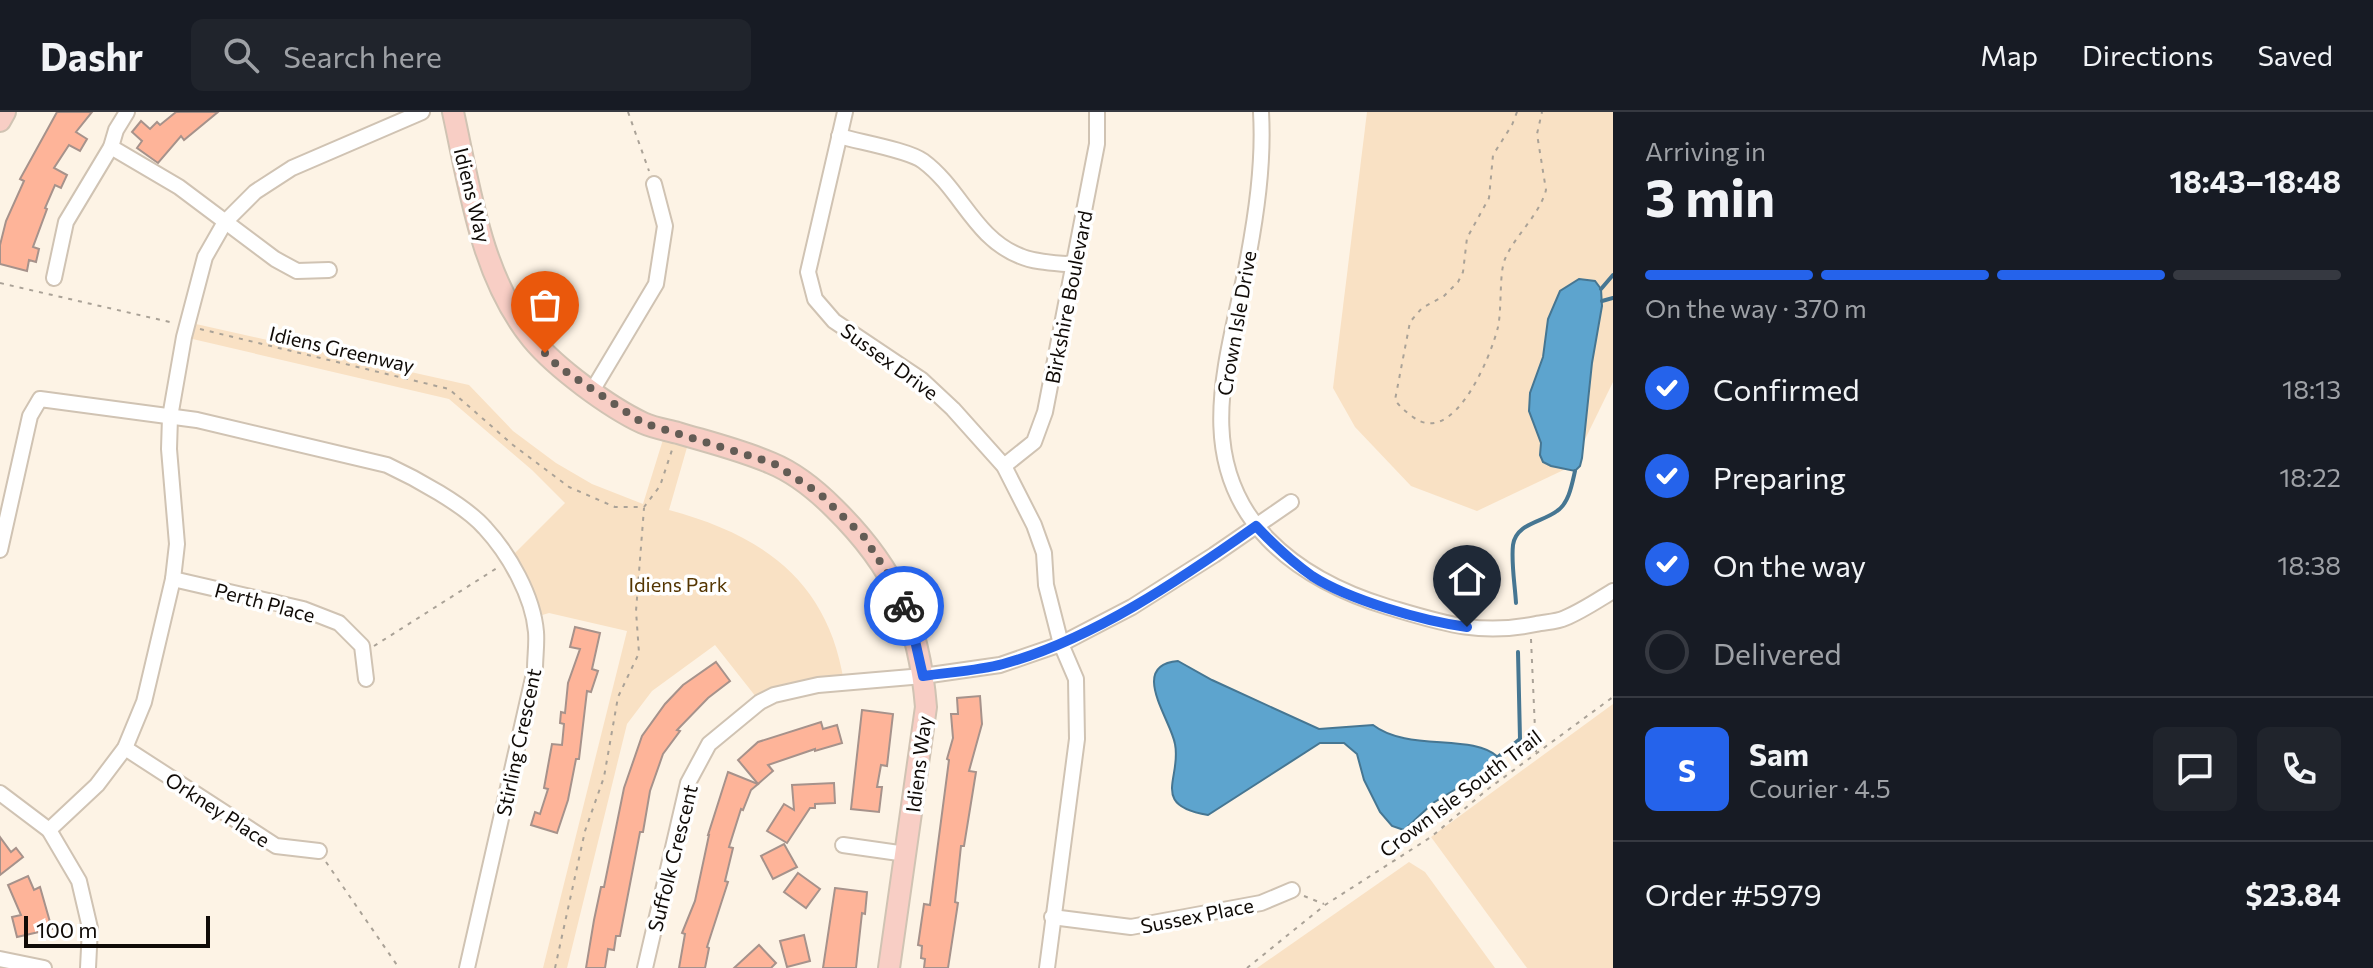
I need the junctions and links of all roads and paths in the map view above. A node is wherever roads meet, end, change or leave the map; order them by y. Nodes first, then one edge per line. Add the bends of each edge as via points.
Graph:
1 (5, 112) edge
2 (127, 112) edge
3 (422, 112) edge
4 (453, 112) edge
5 (628, 112) edge
6 (845, 112) edge
7 (1097, 112) edge
8 (1261, 112) edge
9 (1517, 112) edge
10 (1542, 112) edge
11 (0, 121) edge
12 (839, 136) junction
13 (111, 147) junction
14 (654, 184) joint
15 (225, 222) junction
16 (1075, 265) junction
17 (329, 270) dead end
18 (54, 278) dead end
19 (0, 283) edge
20 (186, 326) junction
21 (592, 391) junction
22 (170, 417) junction
23 (678, 433) junction
24 (1004, 466) junction
25 (1291, 502) dead end
26 (644, 507) junction
27 (1256, 526) junction
28 (0, 550) edge
29 (508, 560) junction
30 (173, 579) junction
31 (1613, 591) edge
32 (1529, 626) junction
33 (1061, 644) junction
34 (363, 653) junction
35 (923, 676) junction
36 (366, 679) dead end
37 (1613, 697) edge
38 (125, 748) junction
39 (1536, 753) junction
40 (0, 793) edge
41 (49, 830) junction
42 (843, 845) dead end
43 (319, 851) joint
44 (906, 854) junction
45 (1292, 890) joint
46 (1325, 905) junction
47 (1052, 917) junction
48 (0, 959) edge
49 (44, 968) edge
50 (88, 968) edge
51 (399, 968) edge
52 (467, 968) edge
53 (555, 968) edge
54 (645, 968) edge
55 (889, 968) edge
56 (1047, 968) edge
57 (1247, 968) edge

1 - 11 street
2 - 13 street
3 - 15 street via 292,168 255,192
4 - 21 street, Idiens Way via 483,243 504,295 531,338
5 - 14 path
6 - 12 street, Sussex Drive
7 - 16 street, Birkshire Boulevard via 1097,144
8 - 27 street, Crown Isle Drive via 1259,181 1220,410 1222,453 1232,487
9 - 10 path via 1493,155 1489,198 1467,238 1458,282 1415,315 1408,328 1395,400 1419,422 1441,421 1458,409 1494,341 1505,258 1546,190 1537,134
12 - 16 street via 920,158 945,179 975,223 1000,247 1023,258
12 - 24 street, Sussex Drive via 808,272 815,299 834,321 922,380
13 - 15 street
13 - 18 street via 66,222
14 - 21 street via 665,226 656,284
15 - 17 street via 297,271
15 - 20 street via 205,257
16 - 24 street, Birkshire Boulevard via 1045,412 1034,442
19 - 20 path, Idiens Greenway
20 - 22 street
20 - 26 path, Idiens Greenway via 449,389 569,487 615,507
21 - 23 street, Idiens Way via 643,423
22 - 28 street, Stirling Crescent via 40,399 30,416
22 - 29 street, Stirling Crescent via 387,465 485,527
22 - 30 street via 177,544
23 - 26 path via 660,486
23 - 35 street, Idiens Way via 773,463 820,494 864,537 894,583 911,623
24 - 33 street, Sussex Drive via 1044,553
25 - 27 street
26 - 53 path via 636,611 639,653 618,697 604,777 585,831
27 - 32 street, Crown Isle Drive via 1315,577 1368,601 1461,627
27 - 33 street, Suffolk Crescent via 1132,607
29 - 34 path
29 - 52 street, Stirling Crescent via 536,630 535,669
30 - 34 street, Perth Place via 303,609 339,623
30 - 38 street via 144,702
31 - 32 street, Crown Isle Drive via 1564,619
32 - 39 path
33 - 35 street, Suffolk Crescent via 1000,665
33 - 47 street, Sussex Drive via 1076,679 1077,739
34 - 36 street
35 - 44 street, Idiens Way via 924,732
35 - 54 street, Suffolk Crescent via 818,685 774,695 709,744 688,783
37 - 39 path, Crown Isle South Trail
38 - 41 street via 97,785
38 - 43 street, Orkney Place via 276,846
39 - 46 path, Crown Isle South Trail via 1431,837
40 - 41 street
41 - 50 street via 79,881 90,928
42 - 44 street
43 - 51 path
44 - 55 street, Idiens Way
45 - 46 path
45 - 47 street, Sussex Place via 1261,903 1131,927
46 - 57 path, Crown Isle South Trail
47 - 56 street, Sussex Drive
48 - 49 street

